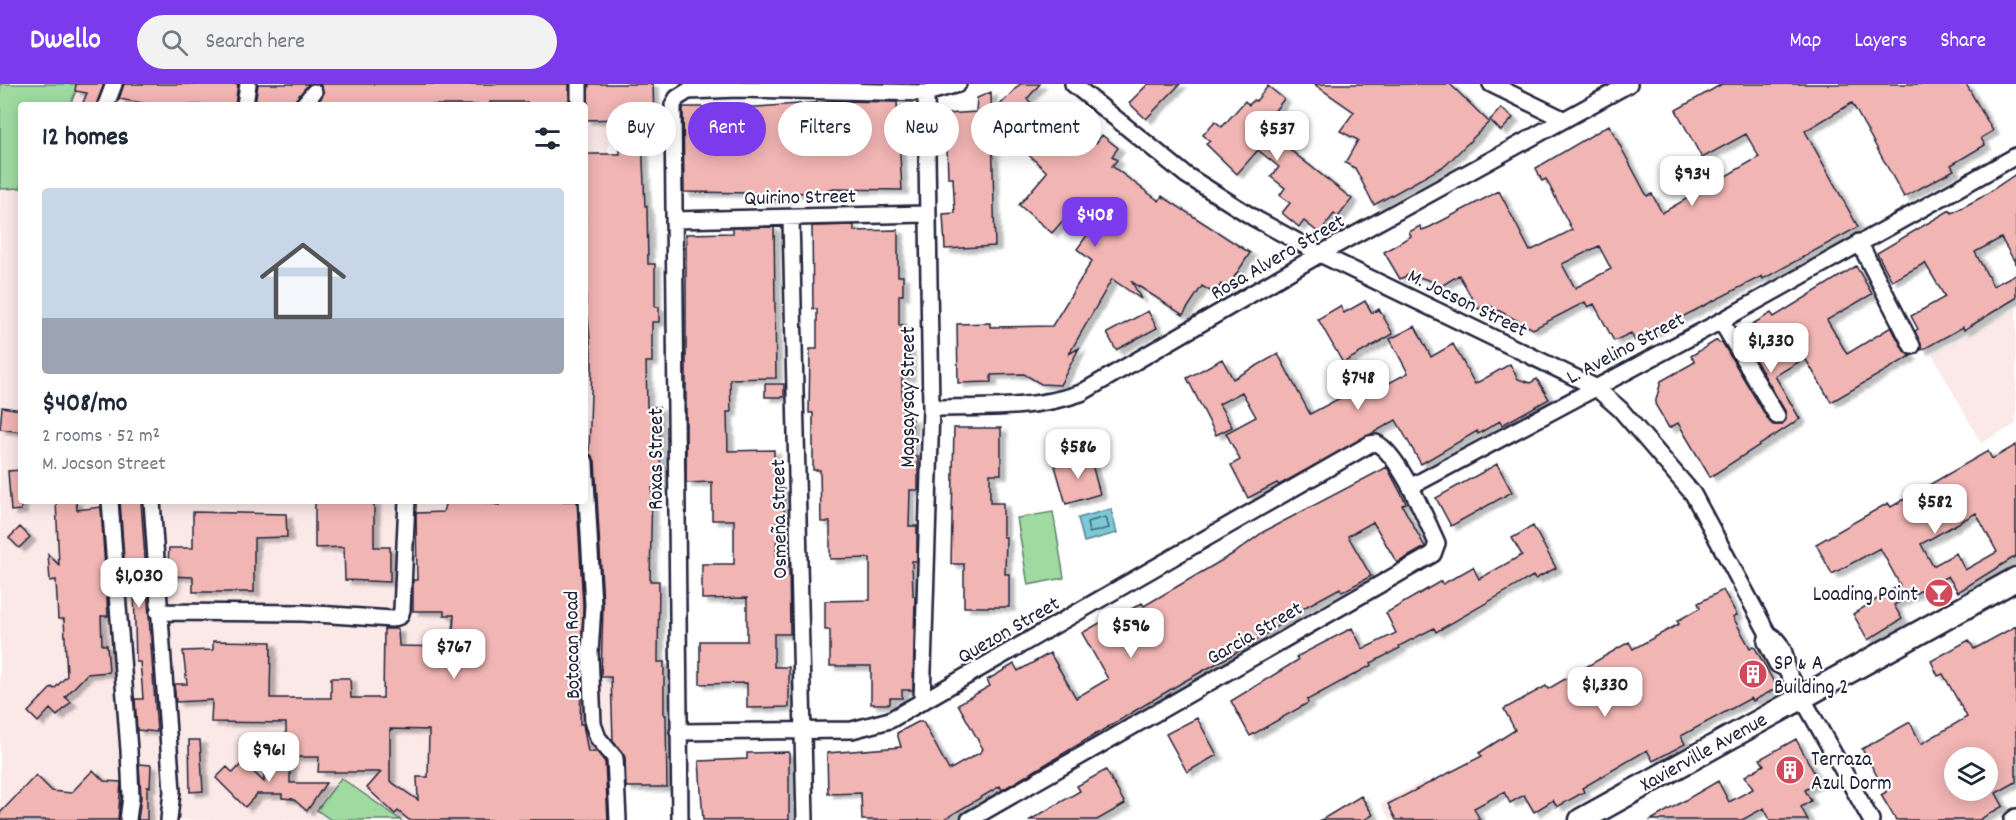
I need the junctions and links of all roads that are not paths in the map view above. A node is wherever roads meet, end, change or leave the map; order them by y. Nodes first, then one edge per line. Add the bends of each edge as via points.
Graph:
1 (114, 84) edge
2 (249, 84) edge
3 (579, 84) edge
4 (958, 84) edge
5 (1073, 84) edge
6 (1491, 84) edge
7 (1629, 84) edge
8 (738, 86) edge
9 (314, 92) dead end
10 (926, 93) junction
11 (106, 102) edge
12 (246, 102) edge
13 (306, 102) edge
14 (579, 102) edge
15 (1563, 119) junction
16 (2016, 156) edge
17 (926, 214) junction
18 (791, 218) junction
19 (674, 220) junction
20 (1859, 242) junction
21 (1320, 254) junction
22 (1721, 321) junction
23 (1912, 346) dead end
24 (1595, 387) junction
25 (931, 408) junction
26 (1777, 416) dead end
27 (1410, 487) junction
28 (110, 504) edge
29 (152, 504) edge
30 (407, 504) edge
31 (587, 504) edge
32 (2016, 579) edge
33 (158, 612) junction
34 (1801, 696) junction
35 (922, 702) junction
36 (804, 729) junction
37 (678, 732) junction
38 (2016, 817) edge
39 (128, 820) edge
40 (169, 820) edge
41 (618, 820) edge
42 (680, 820) edge
43 (805, 820) edge
44 (969, 820) edge
45 (1581, 820) edge
46 (1871, 820) edge
47 (2012, 820) edge

1 - 11 street
2 - 12 street
3 - 14 street
4 - 10 street
5 - 21 street, M. Jocson Street via 1186,175
6 - 15 street
7 - 15 street, Rosa Alvero Street
8 - 10 street
8 - 19 street, Roxas Street via 688,91 677,98 671,111
9 - 13 street
10 - 17 street, Magsaysay Street
15 - 21 street, Rosa Alvero Street
16 - 20 street, L. Avelino Street
17 - 18 street, Quirino Street
17 - 25 street, Magsaysay Street
18 - 19 street, Quirino Street
18 - 36 street, Osmeña Street
19 - 37 street, Roxas Street
20 - 22 street, L. Avelino Street
20 - 23 street
21 - 24 street, M. Jocson Street
21 - 25 street, Rosa Alvero Street via 1081,393 1026,406
22 - 24 street, L. Avelino Street
22 - 26 street
24 - 27 street, L. Avelino Street
24 - 34 street, M. Jocson Street via 1620,409 1693,494 1768,634 1776,638 1787,658 1786,669
25 - 35 street, Magsaysay Street
27 - 35 street, Quezon Street via 1384,448 1376,442 1370,444
27 - 44 street, Garcia Street via 1437,543 1433,554
28 - 39 street via 129,750
29 - 33 street
30 - 33 street via 400,616 392,619 302,613
31 - 41 street, Botocan Road via 593,605 593,724 598,738 615,758
32 - 34 main road, Xavierville Avenue
33 - 40 street via 172,791
34 - 45 main road, Xavierville Avenue
34 - 46 street, M. Jocson Street
35 - 36 street, Quezon Street via 890,720 852,730
36 - 37 street, Quezon Street
36 - 43 street, Osmeña Street
37 - 42 street, Roxas Street
38 - 47 street

